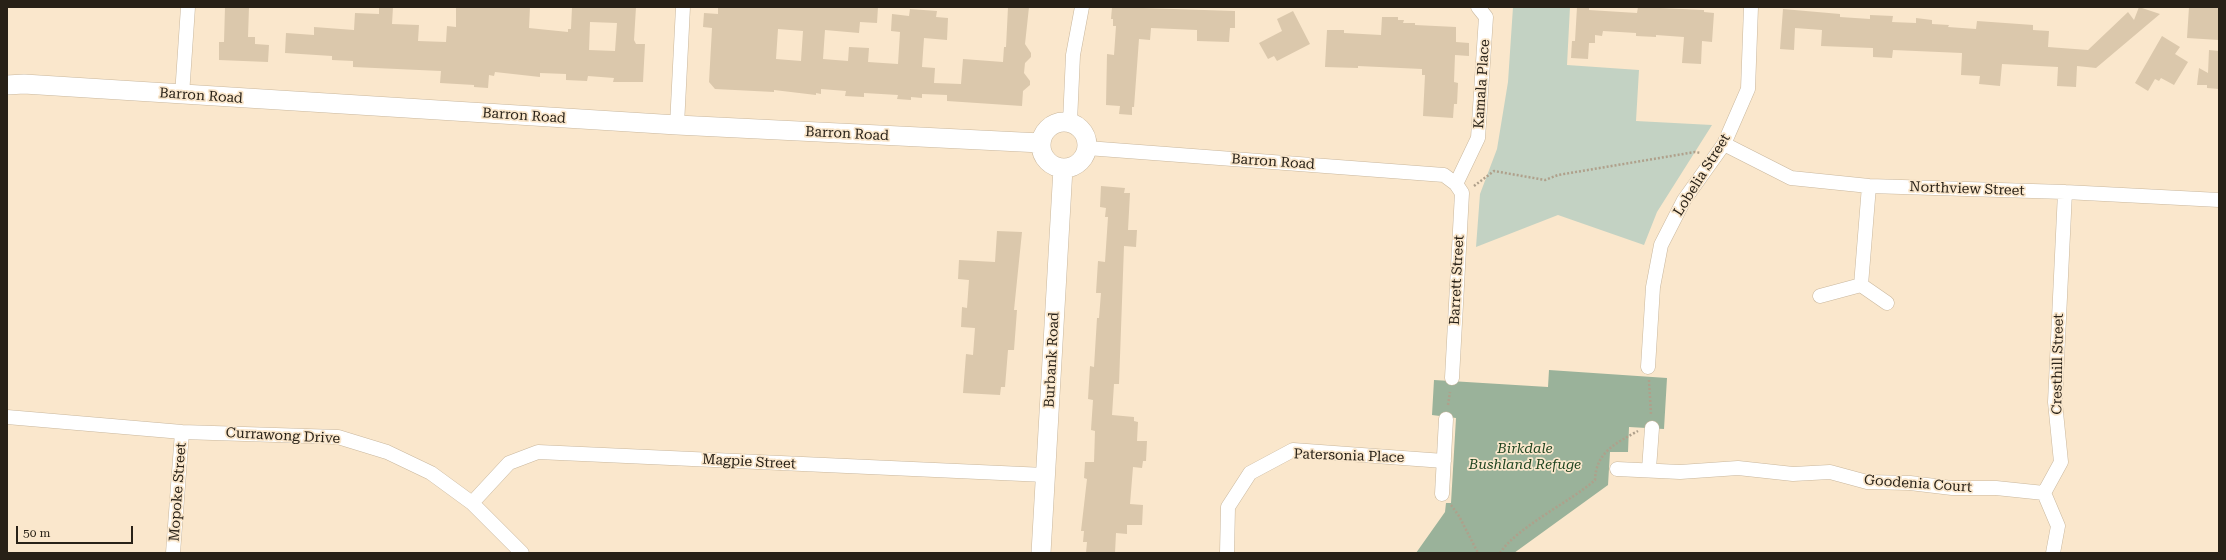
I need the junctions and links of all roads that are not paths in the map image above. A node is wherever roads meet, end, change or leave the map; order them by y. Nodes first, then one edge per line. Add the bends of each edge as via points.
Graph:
1 (188, 7) edge
2 (683, 7) edge
3 (1082, 7) edge
4 (1478, 7) edge
5 (1751, 7) edge
6 (7, 85) edge
7 (182, 95) junction
8 (1070, 122) junction
9 (677, 125) junction
10 (1041, 143) junction
11 (1724, 144) junction
12 (1087, 148) junction
13 (1063, 168) junction
14 (1869, 186) junction
15 (1459, 188) junction
16 (2065, 192) junction
17 (2219, 200) edge
18 (1861, 285) junction
19 (1820, 296) dead end
20 (1887, 303) dead end
21 (1648, 367) road end
22 (1452, 378) road end
23 (7, 417) edge
24 (1446, 419) road end
25 (1652, 428) road end
26 (182, 432) junction
27 (1444, 461) junction
28 (1617, 469) dead end
29 (1649, 469) junction
30 (1046, 475) junction
31 (2044, 493) junction
32 (1442, 494) road end
33 (472, 503) junction
34 (173, 553) edge
35 (522, 553) edge
36 (1041, 553) edge
37 (1227, 553) edge
38 (2053, 553) edge

1 - 7 street
2 - 9 street
3 - 8 street via 1072,73
4 - 15 street, Kamala Place via 1486,17 1478,138
5 - 11 street, Lobelia Street via 1748,89
6 - 7 street, Barron Road
7 - 9 street, Barron Road
8 - 10 street via 1057,122 1051,126
8 - 12 street via 1082,129
9 - 10 street, Barron Road
10 - 13 street via 1045,157
11 - 14 street, Northview Street via 1791,178
11 - 21 street, Lobelia Street via 1684,200 1662,245 1653,287
12 - 13 street via 1081,161
12 - 15 street, Barron Road via 1444,175
13 - 30 street, Burbank Road
14 - 16 street, Northview Street
14 - 18 street
15 - 22 street, Barrett Street
16 - 17 street, Northview Street
16 - 31 street, Cresthill Street via 2055,402 2061,462
18 - 19 street
18 - 20 street
23 - 26 street, Currawong Drive
24 - 27 street
25 - 29 street
26 - 33 street, Currawong Drive via 338,437 387,452 431,473
26 - 34 street, Mopoke Street
27 - 32 street
27 - 37 street, Patersonia Place via 1293,450 1250,473 1245,479 1228,507
28 - 29 street, Goodenia Court
29 - 31 street, Goodenia Court via 1680,472 1738,468 1793,474 1830,472 1867,482 1910,483 1952,488 1996,488
30 - 33 street, Magpie Street via 538,452 510,463
30 - 36 street, Burbank Road
31 - 38 street via 2058,526
33 - 35 street, Currawong Drive

